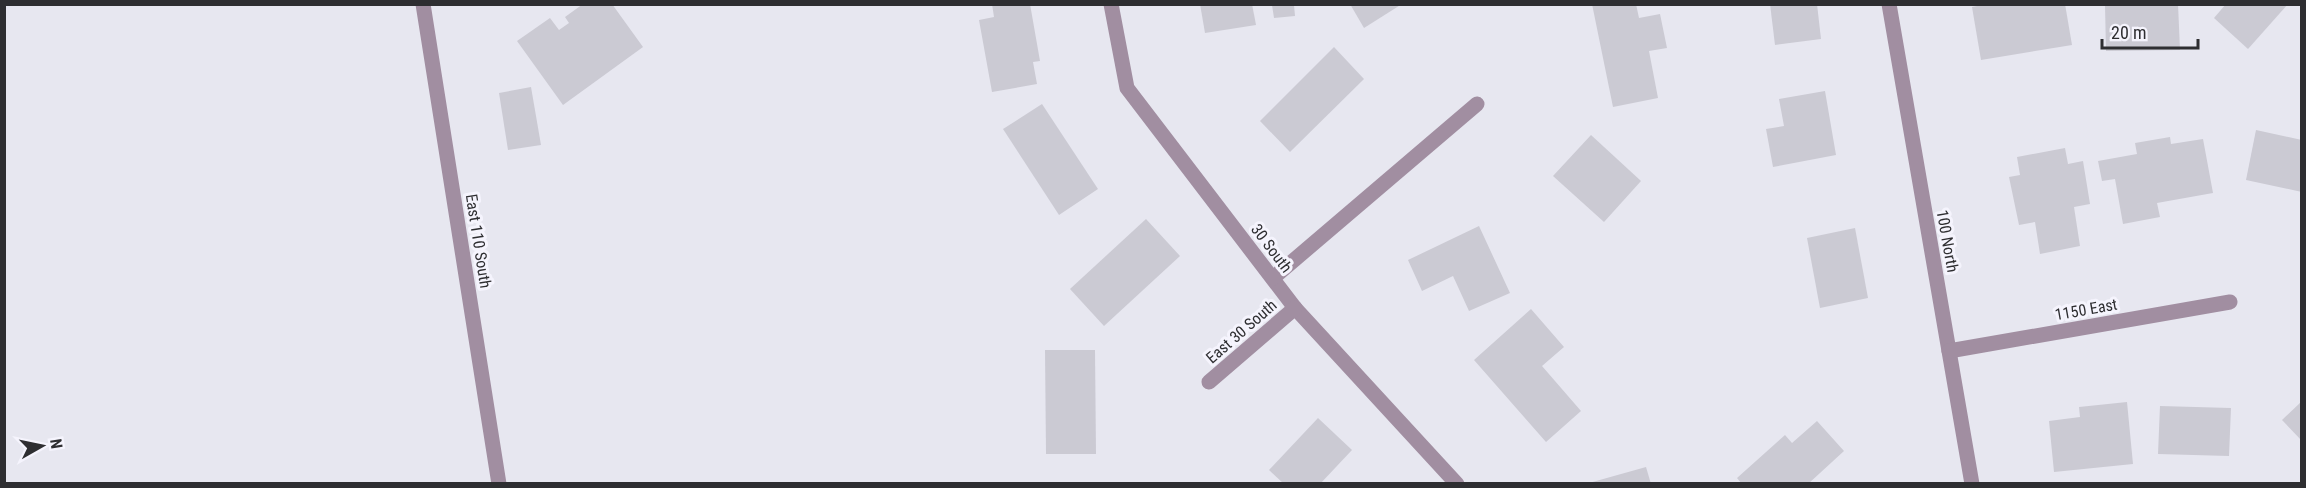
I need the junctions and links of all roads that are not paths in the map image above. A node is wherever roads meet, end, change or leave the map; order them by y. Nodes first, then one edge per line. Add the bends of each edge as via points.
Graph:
1 (423, 4) edge
2 (1111, 4) edge
3 (1889, 4) edge
4 (1477, 104) dead end
5 (1273, 278) junction
6 (2230, 302) dead end
7 (1295, 308) junction
8 (1949, 351) junction
9 (1209, 382) dead end
10 (499, 483) edge
11 (1457, 483) edge
12 (1972, 483) edge

1 - 10 street, East 110 South
2 - 5 street, 30 South via 1127,88
3 - 8 street, 100 North
4 - 5 street
5 - 7 street, 30 South
6 - 8 street, 1150 East
7 - 9 street, East 30 South
7 - 11 street, 30 South
8 - 12 street, 100 North

